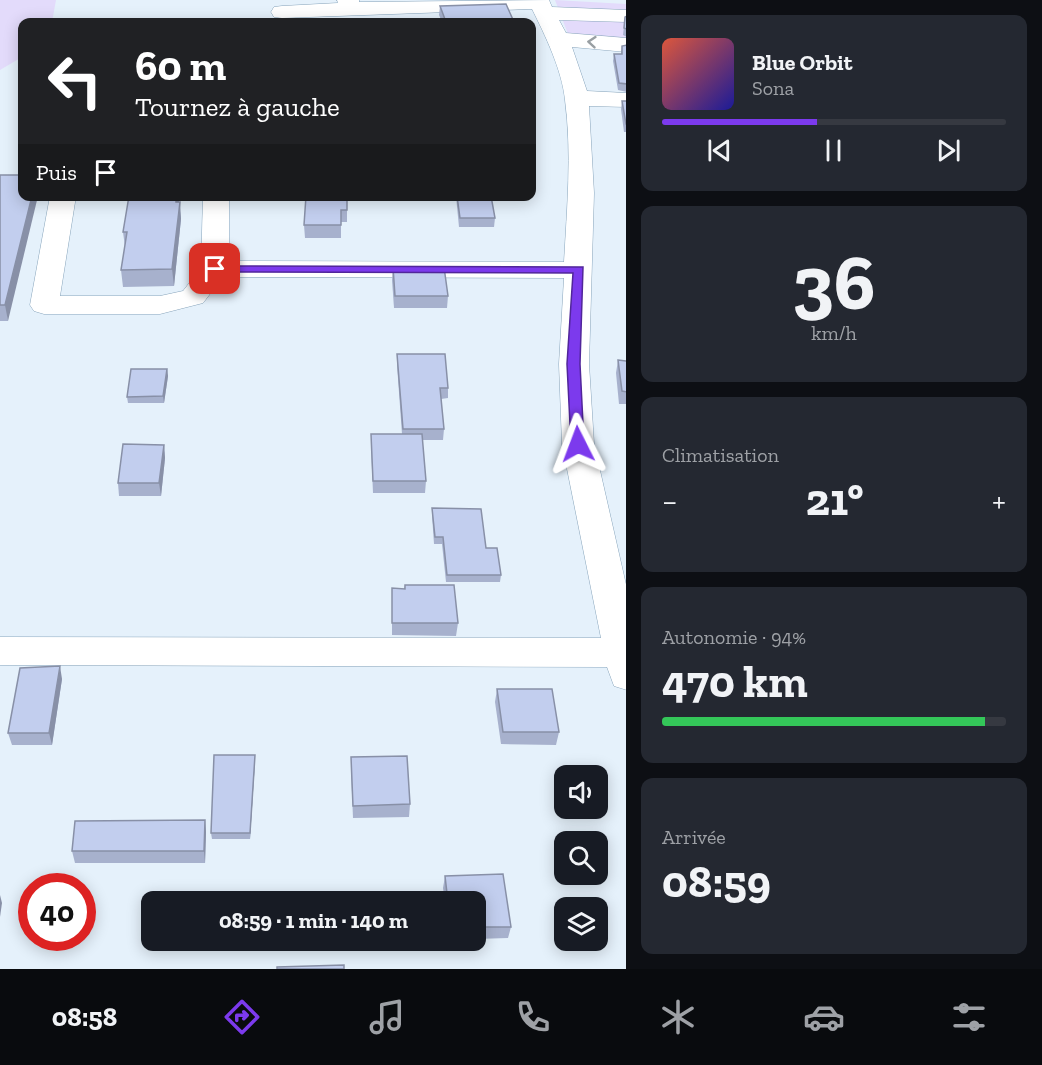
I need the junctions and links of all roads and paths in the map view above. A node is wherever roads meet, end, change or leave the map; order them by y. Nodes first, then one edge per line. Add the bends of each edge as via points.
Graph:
1 (349, 5) edge
2 (541, 5) edge
3 (282, 12) dead end
4 (626, 16) edge
5 (558, 39) junction
6 (626, 45) edge
7 (577, 98) junction
8 (626, 100) edge
9 (62, 201) edge
10 (216, 201) edge
11 (215, 269) junction
12 (579, 270) junction
13 (0, 651) edge
14 (624, 664) edge

1 - 2 street
1 - 3 street
2 - 4 street
2 - 5 street
6 -> 5 street
5 - 7 street
7 - 8 street
7 - 12 street
9 - 11 street via 44,305 160,305 193,297
10 - 11 street
11 - 12 street
12 - 14 street via 574,364 578,444
13 - 14 street

